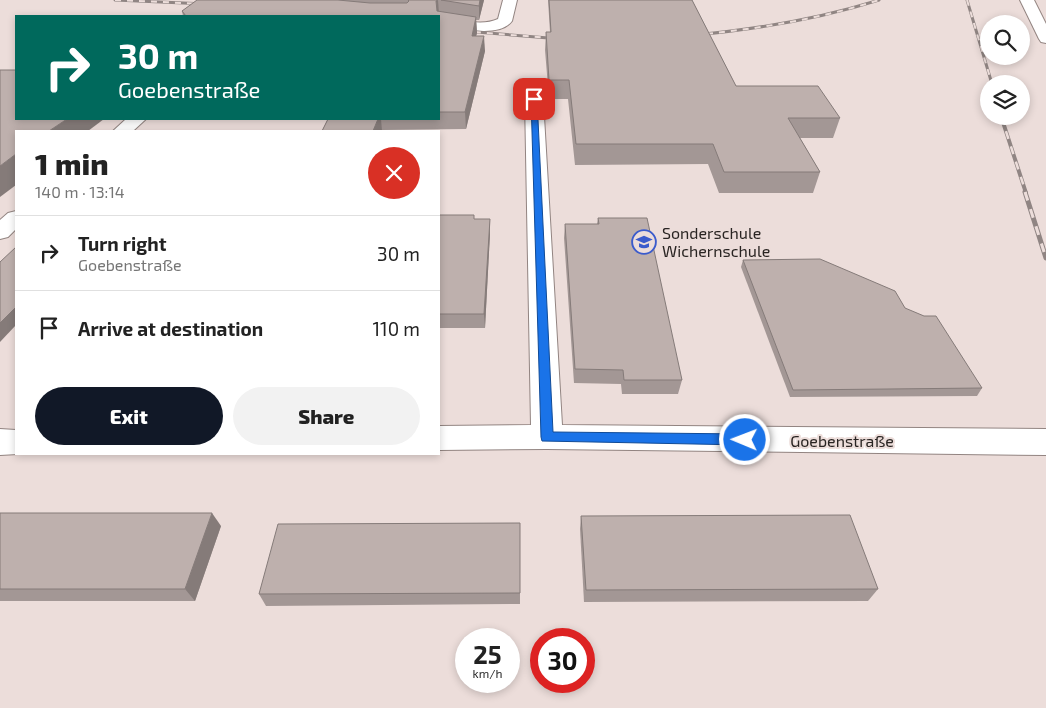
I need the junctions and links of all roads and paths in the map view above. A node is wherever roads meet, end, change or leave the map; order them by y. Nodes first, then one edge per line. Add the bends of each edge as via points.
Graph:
1 (510, 0) edge
2 (1027, 0) edge
3 (440, 20) edge
4 (1046, 39) edge
5 (534, 99) dead end
6 (136, 120) edge
7 (123, 130) edge
8 (15, 219) edge
9 (0, 232) edge
10 (547, 437) junction
11 (440, 438) edge
12 (0, 442) edge
13 (15, 442) edge
14 (1046, 442) edge

1 - 3 street via 506,21 501,24 484,26
2 - 4 street
5 - 10 street
6 - 7 street
8 - 9 street
10 - 11 street, Goebenstraße
10 - 14 street, Goebenstraße
12 - 13 street

